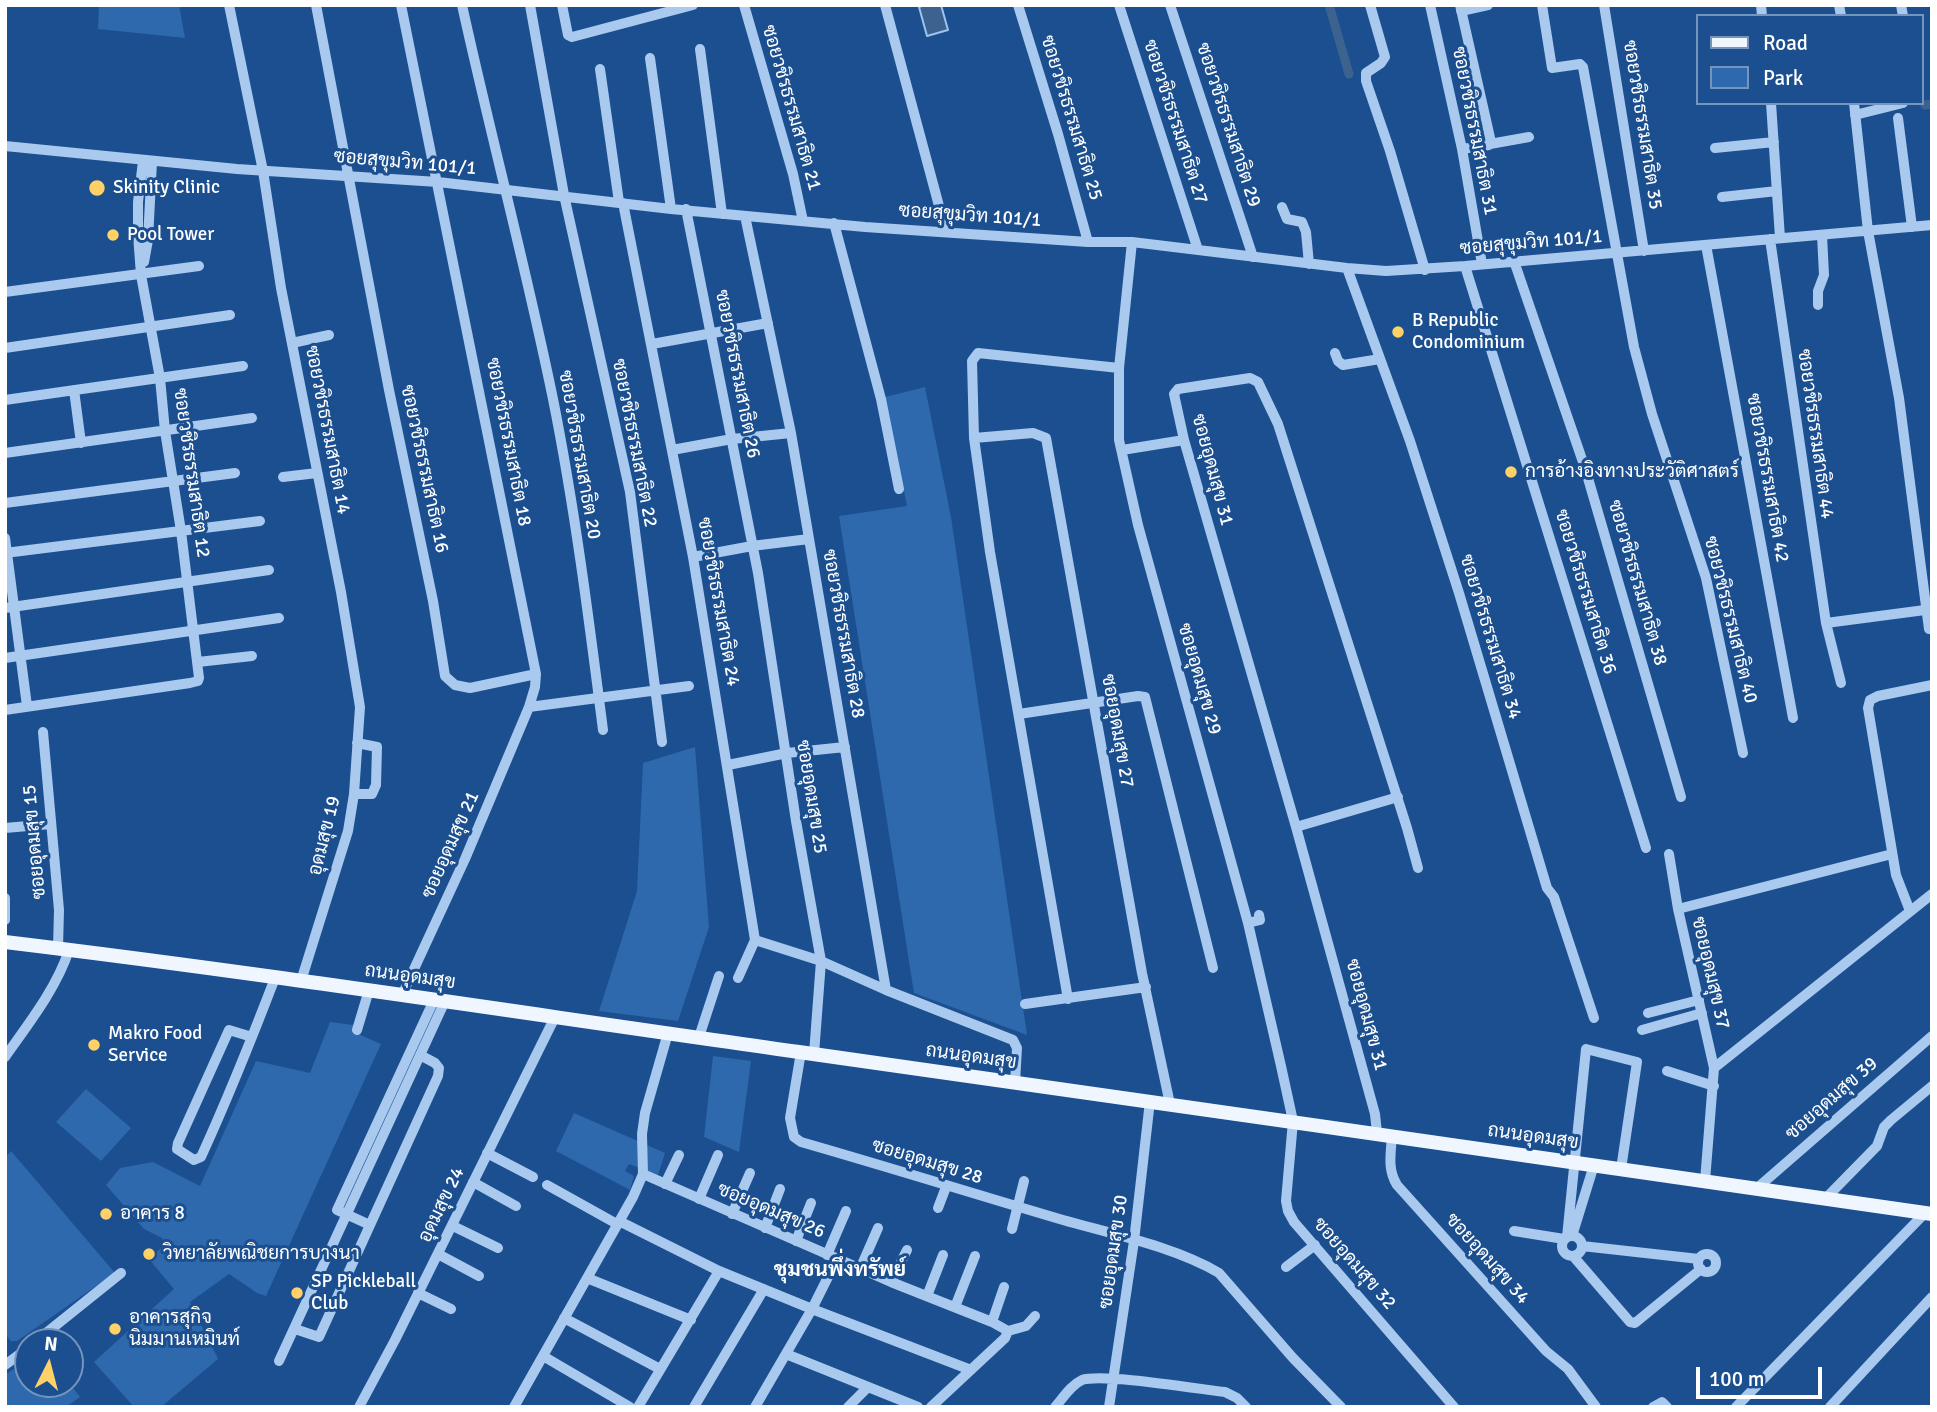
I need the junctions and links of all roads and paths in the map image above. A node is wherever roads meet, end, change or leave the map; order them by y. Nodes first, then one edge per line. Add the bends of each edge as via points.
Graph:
1 (229, 5) edge
2 (316, 5) edge
3 (401, 5) edge
4 (462, 5) edge
5 (530, 5) edge
6 (562, 5) edge
7 (693, 5) edge
8 (744, 5) edge
9 (885, 5) edge
10 (1018, 5) edge
11 (1119, 5) edge
12 (1170, 5) edge
13 (1370, 5) edge
14 (1430, 5) edge
15 (1488, 5) edge
16 (1542, 5) edge
17 (1604, 5) edge
18 (1460, 8) edge
19 (700, 50) dead end
20 (650, 58) dead end
21 (600, 69) dead end
22 (1771, 105) edge
23 (1887, 105) edge
24 (1855, 109) edge
25 (1898, 118) dead end
26 (1529, 136) dead end
27 (1774, 142) junction
28 (1490, 144) junction
29 (5, 146) edge
30 (1715, 148) dead end
31 (1462, 149) junction
32 (148, 161) junction
33 (263, 171) junction
34 (348, 175) junction
35 (438, 182) junction
36 (506, 189) junction
37 (1777, 191) junction
38 (564, 195) junction
39 (1723, 197) dead end
40 (621, 202) junction
41 (1282, 207) dead end
42 (671, 209) junction
43 (687, 209) junction
44 (722, 214) junction
45 (745, 216) junction
46 (803, 221) junction
47 (834, 223) junction
48 (1932, 225) edge
49 (1912, 227) junction
50 (1868, 231) junction
51 (946, 232) junction
52 (1822, 235) junction
53 (1775, 239) junction
54 (1088, 242) junction
55 (1132, 242) junction
56 (1706, 245) junction
57 (1198, 250) junction
58 (1644, 251) junction
59 (1615, 253) junction
60 (1252, 257) junction
61 (1514, 261) junction
62 (1309, 264) junction
63 (1482, 264) junction
64 (200, 266) dead end
65 (1465, 266) junction
66 (1347, 268) junction
67 (1424, 270) junction
68 (141, 275) junction
69 (5, 292) edge
70 (1818, 305) dead end
71 (230, 315) dead end
72 (768, 323) junction
73 (152, 327) junction
74 (711, 333) junction
75 (329, 335) dead end
76 (292, 343) junction
77 (652, 344) junction
78 (5, 348) edge
79 (1335, 353) dead end
80 (1380, 359) junction
81 (243, 366) dead end
82 (1119, 368) junction
83 (160, 378) junction
84 (74, 390) junction
85 (5, 400) edge
86 (252, 418) dead end
87 (165, 431) junction
88 (791, 433) junction
89 (974, 438) junction
90 (732, 439) junction
91 (1184, 440) junction
92 (81, 443) junction
93 (672, 450) junction
94 (1122, 450) junction
95 (5, 453) edge
96 (235, 472) dead end
97 (317, 473) junction
98 (283, 477) dead end
99 (173, 481) junction
100 (899, 489) dead end
101 (5, 503) edge
102 (260, 521) dead end
103 (181, 531) junction
104 (5, 538) edge
105 (809, 539) junction
106 (752, 546) junction
107 (6, 553) edge
108 (693, 557) junction
109 (269, 570) dead end
110 (188, 582) junction
111 (10, 607) edge
112 (1925, 610) junction
113 (279, 618) dead end
114 (1827, 628) junction
115 (1929, 629) dead end
116 (195, 631) junction
117 (21, 656) junction
118 (252, 656) dead end
119 (5, 658) edge
120 (198, 662) junction
121 (536, 674) junction
122 (1841, 683) dead end
123 (1932, 685) edge
124 (689, 686) dead end
125 (655, 692) junction
126 (358, 695) joint
127 (599, 697) junction
128 (1095, 702) junction
129 (27, 706) junction
130 (529, 708) junction
131 (5, 710) edge
132 (1018, 714) junction
133 (1793, 718) dead end
134 (603, 730) dead end
135 (43, 732) dead end
136 (662, 742) dead end
137 (358, 743) junction
138 (845, 747) junction
139 (787, 753) junction
140 (1743, 753) dead end
141 (728, 765) junction
142 (354, 794) junction
143 (1398, 797) junction
144 (1681, 797) dead end
145 (51, 824) junction
146 (1296, 827) junction
147 (5, 828) edge
148 (1646, 848) dead end
149 (1669, 854) dead end
150 (1892, 854) junction
151 (1418, 868) dead end
152 (1932, 894) edge
153 (5, 898) edge
154 (1678, 909) junction
155 (1910, 911) junction
156 (1259, 915) dead end
157 (5, 920) edge
158 (1248, 923) junction
159 (755, 940) junction
160 (5, 942) edge
161 (64, 949) junction
162 (821, 961) junction
163 (1213, 968) dead end
164 (719, 976) dead end
165 (275, 978) junction
166 (738, 978) dead end
167 (301, 981) junction
168 (1146, 987) junction
169 (369, 990) junction
170 (886, 990) junction
171 (402, 995) junction
172 (1068, 999) junction
173 (1699, 1000) junction
174 (439, 1001) junction
175 (1026, 1004) dead end
176 (1648, 1013) dead end
177 (1702, 1013) junction
178 (555, 1017) junction
179 (1594, 1018) dead end
180 (357, 1030) dead end
181 (1642, 1030) dead end
182 (668, 1033) junction
183 (1932, 1036) edge
184 (252, 1037) junction
185 (699, 1037) junction
186 (418, 1051) junction
187 (808, 1053) junction
188 (5, 1057) edge
189 (1714, 1068) junction
190 (1667, 1071) dead end
191 (1015, 1083) junction
192 (1714, 1086) junction
193 (1932, 1086) edge
194 (1150, 1101) junction
195 (1170, 1104) junction
196 (1293, 1121) junction
197 (1384, 1134) junction
198 (487, 1153) junction
199 (678, 1155) dead end
200 (718, 1155) dead end
201 (1574, 1162) junction
202 (1594, 1165) junction
203 (1620, 1169) junction
204 (750, 1172) dead end
205 (643, 1174) junction
206 (533, 1177) dead end
207 (1024, 1181) dead end
208 (1705, 1181) junction
209 (473, 1182) junction
210 (665, 1184) junction
211 (547, 1185) dead end
212 (946, 1186) junction
213 (780, 1189) dead end
214 (1756, 1189) junction
215 (1826, 1198) junction
216 (699, 1199) junction
217 (811, 1203) dead end
218 (516, 1206) dead end
219 (1019, 1207) junction
220 (938, 1209) dead end
221 (846, 1212) dead end
222 (1928, 1213) edge
223 (348, 1214) junction
224 (732, 1214) junction
225 (618, 1223) junction
226 (370, 1225) junction
227 (453, 1226) junction
228 (765, 1228) junction
229 (878, 1228) dead end
230 (1012, 1229) dead end
231 (1514, 1231) dead end
232 (1568, 1237) junction
233 (796, 1241) junction
234 (1134, 1241) junction
235 (1315, 1245) junction
236 (1582, 1246) junction
237 (498, 1248) dead end
238 (908, 1250) dead end
239 (438, 1254) junction
240 (943, 1255) dead end
241 (975, 1256) dead end
242 (1573, 1256) junction
243 (832, 1257) junction
244 (1286, 1267) dead end
245 (860, 1269) junction
246 (719, 1271) junction
247 (121, 1273) dead end
248 (479, 1276) dead end
249 (587, 1278) junction
250 (891, 1282) junction
251 (1004, 1287) dead end
252 (764, 1289) junction
253 (418, 1293) junction
254 (927, 1296) junction
255 (1932, 1297) edge
256 (955, 1307) junction
257 (451, 1309) dead end
258 (812, 1309) junction
259 (1035, 1316) dead end
260 (564, 1318) junction
261 (691, 1320) junction
262 (992, 1322) junction
263 (52, 1328) edge
264 (295, 1329) junction
265 (1006, 1329) junction
266 (5, 1348) edge
267 (786, 1354) junction
268 (543, 1356) junction
269 (279, 1361) dead end
270 (10, 1362) edge
271 (660, 1369) junction
272 (971, 1370) junction
273 (1112, 1379) junction
274 (868, 1387) junction
275 (359, 1407) edge
276 (514, 1407) edge
277 (630, 1407) edge
278 (638, 1407) edge
279 (694, 1407) edge
280 (755, 1407) edge
281 (848, 1407) edge
282 (918, 1407) edge
283 (932, 1407) edge
284 (1055, 1407) edge
285 (1109, 1407) edge
286 (1246, 1407) edge
287 (1341, 1407) edge
288 (1454, 1407) edge
289 (1596, 1407) edge
290 (1653, 1407) edge
291 (1667, 1407) edge
292 (1736, 1407) edge
293 (1830, 1407) edge

1 - 33 street, ซอยวชิรธรรมสาธิต 14
2 - 34 street
3 - 35 street, ซอยวชิรธรรมสาธิต 18
4 - 36 street, ซอยวชิรธรรมสาธิต 20
5 - 38 street, ซอยวชิรธรรมสาธิต 22
6 - 7 street via 572,37
8 - 46 street, ซอยวชิรธรรมสาธิต 21
9 - 51 street
10 - 54 street, ซอยวชิรธรรมสาธิต 25
11 - 57 street, ซอยวชิรธรรมสาธิต 27
12 - 60 street, ซอยวชิรธรรมสาธิต 29
13 - 67 street via 1385,57 1366,73 1366,81
14 - 31 street, ซอยวชิรธรรมสาธิต 31
15 - 18 street
16 - 59 street, ซอยวชิรธรรมสาธิต 40 via 1552,68 1583,67
17 - 58 street, ซอยวชิรธรรมสาธิต 35
18 - 28 street
19 - 44 street
20 - 42 street
21 - 40 street, ซอยวชิรธรรมสาธิต 24
22 - 27 street, ซอยวชิรธรรมสาธิต 44
23 - 24 street
24 - 50 street
25 - 49 street
26 - 28 street
27 - 30 street
27 - 37 street, ซอยวชิรธรรมสาธิต 44
28 - 31 street
29 - 32 street, ซอยสุขุมวิท 101/1
31 - 63 street, ซอยวชิรธรรมสาธิต 31
32 - 33 street, ซอยสุขุมวิท 101/1
32 - 68 street, ซอยวชิรธรรมสาธิต 12 via 138,202
33 - 34 street, ซอยสุขุมวิท 101/1
33 - 76 street, ซอยวชิรธรรมสาธิต 14
34 - 35 street, ซอยสุขุมวิท 101/1
34 - 121 street, ซอยวชิรธรรมสาธิต 16 via 445,676 455,685 470,688
35 - 36 street, ซอยสุขุมวิท 101/1
35 - 121 street, ซอยวชิรธรรมสาธิต 18
36 - 38 street, ซอยสุขุมวิท 101/1
36 - 127 street, ซอยวชิรธรรมสาธิต 20 via 562,449
37 - 39 street
37 - 53 street, ซอยวชิรธรรมสาธิต 44
38 - 40 street, ซอยสุขุมวิท 101/1
38 - 125 street, ซอยวชิรธรรมสาธิต 22 via 630,492
40 - 42 street, ซอยสุขุมวิท 101/1
40 - 77 street, ซอยวชิรธรรมสาธิต 24
41 - 62 street via 1287,219 1302,222
42 - 43 street, ซอยสุขุมวิท 101/1
43 - 44 street, ซอยสุขุมวิท 101/1
43 - 74 street, ซอยวชิรธรรมสาธิต 26
44 - 45 street, ซอยสุขุมวิท 101/1
45 - 46 street, ซอยสุขุมวิท 101/1
45 - 72 street, ซอยวชิรธรรมสาธิต 28
46 - 47 street, ซอยสุขุมวิท 101/1
47 - 51 street, ซอยสุขุมวิท 101/1
47 - 100 street via 881,399
48 - 49 street, ซอยสุขุมวิท 101/1
49 - 50 street, ซอยสุขุมวิท 101/1
50 - 52 street, ซอยสุขุมวิท 101/1
50 - 112 street via 1899,398
51 - 54 street, ซอยสุขุมวิท 101/1
52 - 53 street, ซอยสุขุมวิท 101/1
52 - 70 street via 1824,275
53 - 56 street, ซอยสุขุมวิท 101/1
53 - 114 street, ซอยวชิรธรรมสาธิต 44
54 - 55 street, ซอยสุขุมวิท 101/1
55 - 57 street, ซอยสุขุมวิท 101/1
55 - 82 street, ซอยอุดมสุข 29
56 - 58 street, ซอยสุขุมวิท 101/1
56 - 133 street, ซอยวชิรธรรมสาธิต 42
57 - 60 street, ซอยสุขุมวิท 101/1
58 - 59 street, ซอยสุขุมวิท 101/1
59 - 61 street, ซอยสุขุมวิท 101/1
59 - 140 street, ซอยวชิรธรรมสาธิต 40 via 1652,414 1706,578
60 - 62 street, ซอยสุขุมวิท 101/1
61 - 63 street, ซอยสุขุมวิท 101/1
61 - 144 street, ซอยวชิรธรรมสาธิต 38 via 1585,468
62 - 66 street, ซอยสุขุมวิท 101/1
63 - 65 street, ซอยสุขุมวิท 101/1
64 - 68 street
65 - 67 street, ซอยสุขุมวิท 101/1
65 - 148 street, ซอยวชิรธรรมสาธิต 36
66 - 67 street, ซอยสุขุมวิท 101/1
66 - 80 street, ซอยวชิรธรรมสาธิต 34
68 - 69 street
68 - 73 street, ซอยวชิรธรรมสาธิต 12
71 - 73 street
72 - 74 street
72 - 88 street, ซอยวชิรธรรมสาธิต 28
73 - 78 street
73 - 83 street, ซอยวชิรธรรมสาธิต 12
74 - 77 street
74 - 90 street, ซอยวชิรธรรมสาธิต 26
75 - 76 street
76 - 97 street, ซอยวชิรธรรมสาธิต 14
77 - 93 street, ซอยวชิรธรรมสาธิต 24
79 - 80 street via 1343,365
80 - 179 street, ซอยวชิรธรรมสาธิต 34 via 1459,593 1547,888 1554,897
81 - 83 street
82 - 89 street via 978,354 972,360
82 - 94 street, ซอยอุดมสุข 29
83 - 84 street
83 - 87 street, ซอยวชิรธรรมสาธิต 12
84 - 85 street
84 - 92 street
86 - 87 street
87 - 92 street
87 - 99 street, ซอยวชิรธรรมสาธิต 12
88 - 90 street
88 - 105 street, ซอยวชิรธรรมสาธิต 28
89 - 128 street, ซอยอุดมสุข 27 via 1033,433 1046,438
89 - 132 street
90 - 93 street
90 - 106 street, ซอยวชิรธรรมสาธิต 26
91 - 94 street
91 - 143 street, ซอยอุดมสุข 31 via 1176,391 1250,378 1258,382 1282,436
91 - 146 street, ซอยอุดมสุข 31
92 - 95 street
93 - 108 street, ซอยวชิรธรรมสาธิต 24
94 - 158 street, ซอยอุดมสุข 29 via 1138,525
96 - 99 street
97 - 98 street
97 - 126 street, ซอยวชิรธรรมสาธิต 14
99 - 101 street
99 - 103 street, ซอยวชิรธรรมสาธิต 12
102 - 103 street
103 - 107 street
103 - 110 street, ซอยวชิรธรรมสาธิต 12
104 - 107 street
105 - 106 street
105 - 138 street, ซอยวชิรธรรมสาธิต 28
106 - 108 street
106 - 139 street, ซอยอุดมสุข 25
107 - 111 street
108 - 141 street, ซอยวชิรธรรมสาธิต 24
109 - 110 street
110 - 111 street
110 - 116 street, ซอยวชิรธรรมสาธิต 12
111 - 117 street
112 - 114 street
112 - 115 street
113 - 116 street
114 - 122 street, ซอยวชิรธรรมสาธิต 44
116 - 117 street
116 - 120 street, ซอยวชิรธรรมสาธิต 12
117 - 119 street
117 - 129 street
118 - 120 street
120 - 129 street, ซอยวชิรธรรมสาธิต 12 via 196,682
121 - 130 street, ซอยวชิรธรรมสาธิต 18
123 - 150 street via 1878,696 1870,700 1868,708
124 - 125 street
125 - 127 street
125 - 136 street, ซอยวชิรธรรมสาธิต 22
126 - 137 street, อุดมสุข 19
127 - 130 street
127 - 134 street, ซอยวชิรธรรมสาธิต 20
128 - 132 street
128 - 163 street via 1145,697
128 - 168 street, ซอยอุดมสุข 27
129 - 131 street
130 - 171 street, ซอยอุดมสุข 21
132 - 172 street
135 - 145 street, ซอยอุดมสุข 15
137 - 142 street, อุดมสุข 19
137 - 142 street via 377,747 376,785 372,794
138 - 139 street
138 - 170 street, ซอยวชิรธรรมสาธิต 28
139 - 141 street
139 - 162 street, ซอยอุดมสุข 25
141 - 159 street, ซอยวชิรธรรมสาธิต 24
142 - 167 street, อุดมสุข 19 via 348,831
143 - 146 street
143 - 151 street, ซอยอุดมสุข 31
145 - 147 street
145 - 161 street, ซอยอุดมสุข 15
146 - 197 street, ซอยอุดมสุข 31
149 - 154 street
150 - 154 street, ซอยอุดมสุข 37
150 - 155 street
152 - 155 street
153 - 157 street
154 - 173 street, ซอยอุดมสุข 37
155 - 189 street
156 - 158 street via 1260,920
158 - 196 street, ซอยอุดมสุข 29
159 - 162 street
159 - 166 street
160 - 161 main road, ถนนอุดมสุข
161 - 165 main road, ถนนอุดมสุข
161 - 188 street via 65,964
162 - 170 street
162 - 187 street, ซอยอุดมสุข 25
164 - 185 street
165 - 167 main road, ถนนอุดมสุข
165 - 184 street
167 - 169 main road, ถนนอุดมสุข
168 - 172 street
168 - 195 street, ซอยอุดมสุข 27
169 - 171 main road, ถนนอุดมสุข
169 - 180 street
170 - 191 street via 1013,1040 1017,1048
171 - 174 main road, ถนนอุดมสุข
172 - 175 street
173 - 176 street
173 - 177 street, ซอยอุดมสุข 37
174 - 178 main road, ถนนอุดมสุข
174 - 186 street
177 - 181 street
177 - 189 street, ซอยอุดมสุข 37
178 - 182 main road, ถนนอุดมสุข
178 - 198 street, อุดมสุข 24
182 - 185 main road, ถนนอุดมสุข
182 - 205 street via 645,1114
183 - 214 street, ซอยอุดมสุข 39
184 - 184 street via 229,1030 178,1143 179,1153 200,1160
185 - 187 main road, ถนนอุดมสุข
186 - 223 street via 337,1210
186 - 226 street via 435,1063 438,1076
187 - 191 main road, ถนนอุดมสุข
187 - 212 street, ซอยอุดมสุข 28 via 790,1118 793,1137
189 - 192 street, ซอยอุดมสุข 37
190 - 192 street
191 - 194 main road, ถนนอุดมสุข
192 - 208 street, ซอยอุดมสุข 37
193 - 215 street via 1884,1127 1877,1146
194 - 195 main road, ถนนอุดมสุข
194 - 234 street, ซอยอุดมสุข 30
195 - 196 main road, ถนนอุดมสุข
196 - 197 main road, ถนนอุดมสุข
196 - 235 street, ซอยอุดมสุข 32 via 1286,1201 1294,1222
197 - 201 main road, ถนนอุดมสุข
197 - 289 street, ซอยอุดมสุข 34 via 1397,1185 1527,1331 1568,1369
198 - 206 street
198 - 209 street, อุดมสุข 24
199 - 210 street
200 - 216 street
201 - 202 main road, ถนนอุดมสุข
201 - 203 street via 1586,1049 1637,1062
201 - 232 street
202 - 203 main road, ถนนอุดมสุข
202 - 232 street
203 - 208 main road, ถนนอุดมสุข
204 - 224 street
205 - 210 street, ซอยอุดมสุข 26
205 - 225 street
207 - 219 street
208 - 214 main road, ถนนอุดมสุข
209 - 218 street
209 - 227 street, อุดมสุข 24
210 - 216 street, ซอยอุดมสุข 26
211 - 225 street
212 - 219 street, ซอยอุดมสุข 28
212 - 220 street
213 - 228 street
214 - 215 main road, ถนนอุดมสุข
215 - 222 main road, ถนนอุดมสุข
216 - 224 street, ซอยอุดมสุข 26
217 - 233 street
219 - 230 street
219 - 234 street, ซอยอุดมสุข 28
221 - 243 street
222 - 292 street
223 - 226 street
223 - 264 street
224 - 228 street, ซอยอุดมสุข 26
225 - 246 street
225 - 249 street
226 - 264 street via 319,1337
227 - 237 street
227 - 239 street, อุดมสุข 24
228 - 233 street, ซอยอุดมสุข 26
229 - 245 street
231 - 232 street
232 - 236 street via 1578,1238
232 - 242 street via 1562,1249
233 - 243 street, ซอยอุดมสุข 26
234 - 273 street, ซอยอุดมสุข 30
234 - 287 street, ซอยอุดมสุข 28 via 1219,1273
235 - 244 street
235 - 288 street, ซอยอุดมสุข 32
236 - 242 street
236 - 242 street via 1700,1264 1635,1323
238 - 250 street
239 - 248 street
239 - 253 street, อุดมสุข 24
240 - 254 street
241 - 256 street
243 - 245 street, ซอยอุดมสุข 26
243 - 258 street
245 - 250 street, ซอยอุดมสุข 26
246 - 252 street
246 - 261 street
247 - 263 street
249 - 260 street
249 - 261 street
250 - 254 street, ซอยอุดมสุข 26
251 - 262 street
252 - 258 street
252 - 279 street
253 - 257 street
253 - 275 street, อุดมสุข 24
254 - 256 street, ซอยอุดมสุข 26
255 - 293 street
256 - 262 street, ซอยอุดมสุข 26
258 - 267 street
258 - 272 street
259 - 265 street via 1026,1326
260 - 268 street
260 - 271 street
261 - 271 street
262 - 265 street, ซอยอุดมสุข 26
264 - 269 street
265 - 272 street via 1005,1338
266 - 270 street
267 - 274 street
267 - 280 street
268 - 276 street
268 - 277 street
271 - 278 street
272 - 283 street
273 - 284 street via 1082,1381
273 - 285 street, ซอยอุดมสุข 30
273 - 286 street via 1225,1392
274 - 281 street
274 - 282 street
290 - 291 street via 1662,1402

